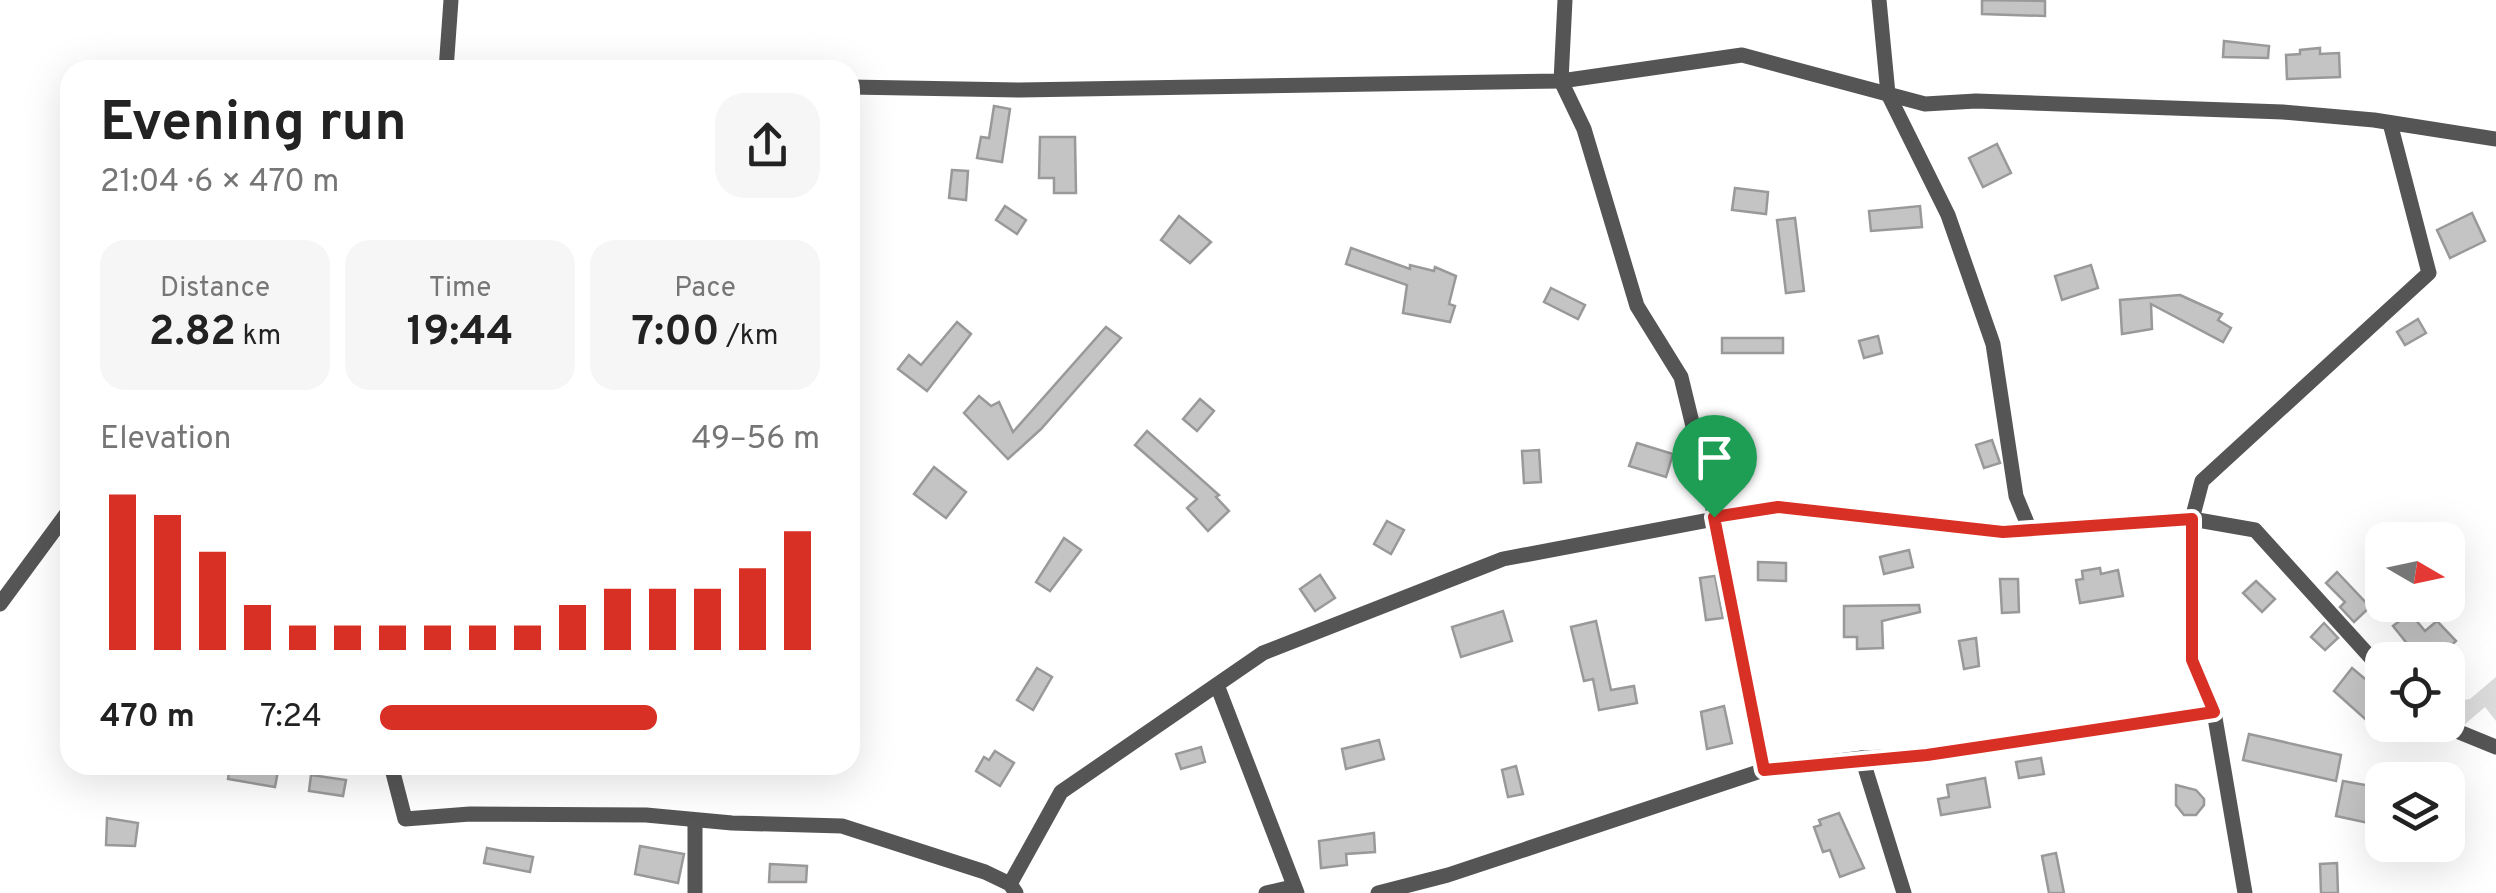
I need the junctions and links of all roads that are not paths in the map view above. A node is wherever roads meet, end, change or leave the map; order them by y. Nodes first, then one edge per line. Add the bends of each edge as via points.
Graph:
1 (451, 0) edge
2 (1565, 0) edge
3 (1878, 0) edge
4 (447, 60) edge
5 (1561, 81) junction
6 (860, 87) edge
7 (1888, 94) junction
8 (2390, 123) junction
9 (2496, 140) edge
10 (1714, 517) junction
11 (2192, 519) junction
12 (60, 523) edge
13 (2030, 530) junction
14 (0, 604) edge
15 (2365, 651) edge
16 (1217, 686) junction
17 (2214, 712) junction
18 (2465, 734) edge
19 (2496, 747) edge
20 (1862, 758) junction
21 (1764, 770) junction
22 (394, 775) edge
23 (696, 821) junction
24 (1013, 889) edge
25 (1295, 890) edge
26 (695, 893) edge
27 (1266, 893) edge
28 (1378, 893) edge
29 (1904, 893) edge
30 (2246, 893) edge

1 - 4 street
2 - 5 street
3 - 7 street
5 - 6 street
5 - 7 street via 1742,55
5 - 10 street via 1584,129 1637,306 1681,376
7 - 8 street via 1924,104 2283,112
7 - 13 street via 1948,215 1994,344 2016,496
8 - 9 street
8 - 11 street via 2429,273 2202,481
10 - 13 street via 1778,507
10 - 16 street via 1503,559 1263,653
10 - 21 street
11 - 13 street
11 - 15 street via 2255,530
11 - 17 street via 2192,660
12 - 14 street
16 - 24 street via 1061,792
16 - 25 street
17 - 20 street via 1927,755
17 - 30 street
18 - 19 street
20 - 21 street
20 - 29 street
21 - 28 street
22 - 23 street via 405,818 628,815
23 - 24 street via 842,826 985,872
23 - 26 street
25 - 27 street

